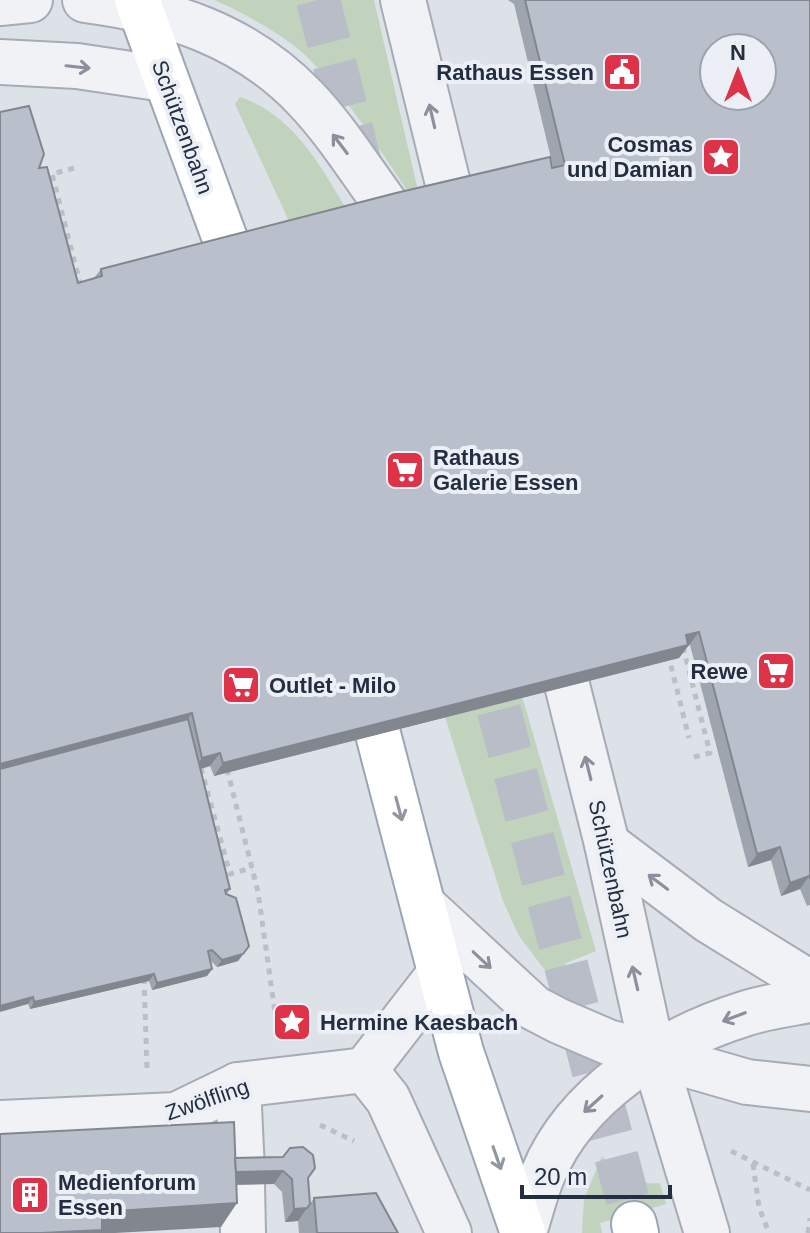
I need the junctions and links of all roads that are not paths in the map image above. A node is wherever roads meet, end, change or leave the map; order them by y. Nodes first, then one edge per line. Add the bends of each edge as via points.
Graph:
1 (30, 0) edge
2 (85, 0) edge
3 (403, 0) edge
4 (0, 3) edge
5 (138, 4) edge
6 (0, 62) edge
7 (164, 79) junction
8 (450, 192) edge
9 (387, 206) edge
10 (228, 247) edge
11 (567, 685) edge
12 (378, 734) edge
13 (607, 844) junction
14 (425, 907) junction
15 (441, 972) junction
16 (810, 983) edge
17 (810, 1000) edge
18 (653, 1054) junction
19 (365, 1070) junction
20 (238, 1085) junction
21 (810, 1089) edge
22 (0, 1123) edge
23 (243, 1233) edge
24 (449, 1233) edge
25 (524, 1233) edge
26 (707, 1233) edge

1 - 4 street
2 - 5 street
8 -> 3 street
5 - 7 main road, Schützenbahn
9 -> 5 street via 307,99 262,58 203,27
6 -> 7 street
7 - 10 main road, Schützenbahn
13 -> 11 street, Schützenbahn
12 -> 14 main road
16 -> 13 street via 708,920
18 -> 13 street, Schützenbahn
14 - 15 main road
14 -> 18 street via 534,1008 608,1042
15 - 19 street
15 -> 25 main road via 471,1084
17 -> 18 street via 746,1013
18 - 21 street via 747,1082
18 -> 25 street via 577,1119 544,1172
18 - 26 street, Schützenbahn
19 - 20 street, Zwölfling
19 - 24 street via 388,1099
20 - 22 street, Zwölfling via 176,1115
20 - 23 street

